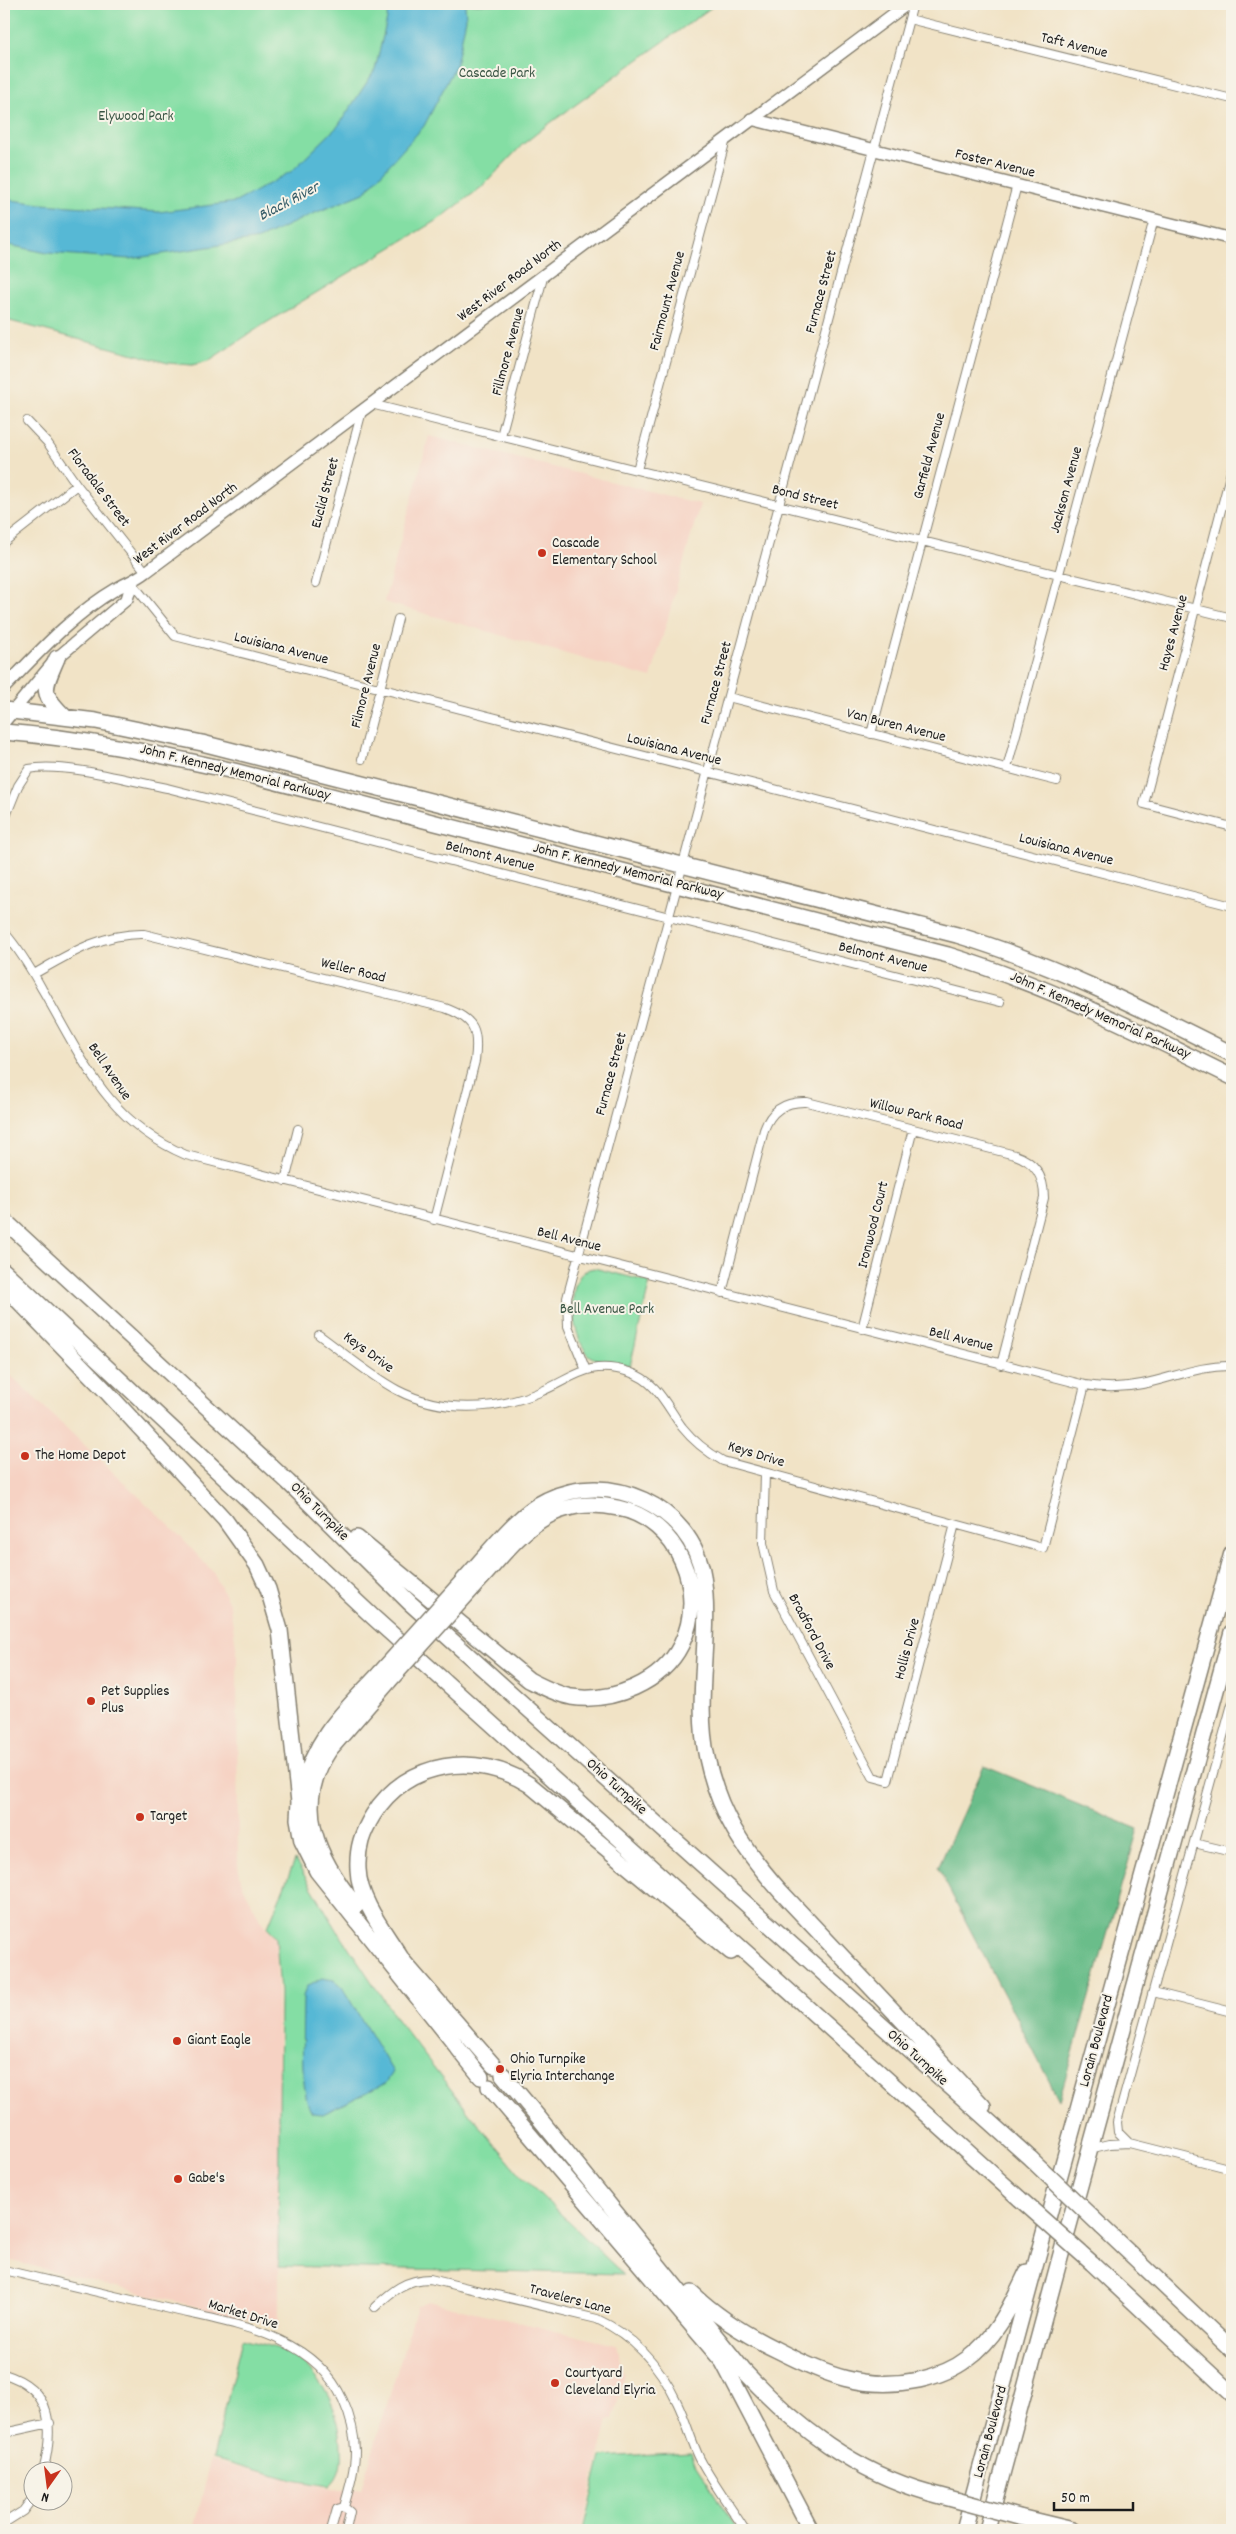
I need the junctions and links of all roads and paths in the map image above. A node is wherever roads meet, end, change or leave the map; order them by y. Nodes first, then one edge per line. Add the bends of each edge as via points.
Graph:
1 (907, 4) edge
2 (913, 4) edge
3 (909, 19) junction
4 (1232, 99) edge
5 (751, 119) junction
6 (726, 138) junction
7 (874, 150) junction
8 (1017, 185) junction
9 (1154, 219) junction
10 (1232, 239) edge
11 (544, 274) junction
12 (366, 407) junction
13 (27, 421) dead end
14 (501, 436) junction
15 (1232, 468) edge
16 (637, 470) junction
17 (77, 485) junction
18 (779, 505) junction
19 (922, 541) junction
20 (4, 542) edge
21 (146, 572) junction
22 (1058, 575) junction
23 (132, 583) junction
24 (316, 583) dead end
25 (1195, 609) junction
26 (1232, 618) edge
27 (398, 619) dead end
28 (57, 658) junction
29 (4, 688) edge
30 (380, 689) junction
31 (728, 697) junction
32 (6, 714) edge
33 (65, 717) junction
34 (4, 732) edge
35 (871, 734) junction
36 (362, 759) dead end
37 (1007, 768) junction
38 (707, 772) junction
39 (1057, 781) dead end
40 (4, 822) edge
41 (1232, 827) edge
42 (683, 864) junction
43 (677, 885) junction
44 (1232, 906) edge
45 (669, 917) junction
46 (4, 932) edge
47 (34, 974) junction
48 (1000, 1002) dead end
49 (1232, 1054) edge
50 (1232, 1077) edge
51 (298, 1129) dead end
52 (913, 1129) junction
53 (285, 1181) junction
54 (4, 1220) edge
55 (434, 1220) junction
56 (578, 1256) junction
57 (4, 1271) edge
58 (4, 1286) edge
59 (722, 1293) junction
60 (862, 1329) junction
61 (319, 1335) dead end
62 (1002, 1365) junction
63 (1232, 1366) edge
64 (586, 1368) junction
65 (1085, 1385) junction
66 (765, 1474) junction
67 (288, 1482) junction
68 (955, 1524) junction
69 (1232, 1553) edge
70 (474, 1577) junction
71 (1232, 1632) edge
72 (385, 1677) junction
73 (1232, 1704) edge
74 (888, 1781) joint
75 (299, 1802) junction
76 (1194, 1843) junction
77 (1232, 1852) edge
78 (400, 1958) junction
79 (1153, 1992) junction
80 (1232, 2012) edge
81 (856, 2052) junction
82 (1129, 2143) junction
83 (1089, 2150) junction
84 (1031, 2159) junction
85 (1232, 2169) edge
86 (1051, 2207) junction
87 (644, 2246) junction
88 (4, 2270) edge
89 (375, 2307) dead end
90 (1232, 2350) edge
91 (723, 2362) junction
92 (4, 2374) edge
93 (1232, 2394) edge
94 (50, 2423) junction
95 (4, 2433) edge
96 (45, 2462) edge
97 (930, 2497) junction
98 (344, 2507) junction
99 (22, 2512) edge
100 (1018, 2520) junction
101 (4, 2523) edge
102 (988, 2527) edge
103 (331, 2530) edge
104 (346, 2530) edge
105 (745, 2530) edge
106 (811, 2530) edge
107 (964, 2530) edge
108 (1040, 2530) edge
109 (1073, 2530) edge

1 - 5 street, West River Road North
2 - 3 street, Furnace Street
3 - 4 street, Taft Avenue
3 - 7 street, Furnace Street
5 - 6 street, West River Road North
5 - 7 street, Foster Avenue
6 - 11 street, West River Road North
6 - 16 street, Fairmount Avenue
7 - 8 street, Foster Avenue
7 - 18 street, Furnace Street
8 - 9 street, Foster Avenue
8 - 19 street, Garfield Avenue
9 - 10 street, Foster Avenue
9 - 22 street, Jackson Avenue
11 - 12 street, West River Road North
11 - 14 street, Fillmore Avenue
12 - 14 street, Bond Street
12 - 21 street, West River Road North
12 - 24 street, Euclid Street
13 - 17 street, Floradale Street via 47,442
14 - 16 street, Bond Street
15 - 25 street, Hayes Avenue
16 - 18 street, Bond Street
17 - 20 street
17 - 21 street, Floradale Street
18 - 19 street, Bond Street
18 - 31 street, Furnace Street
19 - 22 street, Bond Street
19 - 35 street, Garfield Avenue
21 - 23 street, West River Road North
22 - 25 street, Bond Street
22 - 37 street, Jackson Avenue
23 - 28 street, West River Road North via 127,599
23 - 29 street, West River Road North via 117,588 71,622
23 - 30 street, Louisiana Avenue via 175,636
25 - 26 street, Bond Street
25 - 41 street, Hayes Avenue via 1144,804
27 - 30 street, Filmore Avenue
28 - 32 street, West River Road North
28 - 33 highway via 45,687 50,703
30 - 36 street, Filmore Avenue
30 - 38 street, Louisiana Avenue
31 - 35 street, Van Buren Avenue
31 - 38 street, Furnace Street
32 - 33 highway, John F. Kennedy Memorial Parkway
33 - 42 highway, John F. Kennedy Memorial Parkway via 202,742
34 - 43 highway, John F. Kennedy Memorial Parkway via 96,742 160,754
35 - 37 street, Van Buren Avenue
37 - 39 street, Van Buren Avenue
38 - 42 street, Furnace Street
38 - 44 street, Louisiana Avenue
40 - 45 street, Belmont Avenue via 18,786 29,769 44,766 64,768 167,788
42 - 43 street, Furnace Street
42 - 49 highway, John F. Kennedy Memorial Parkway via 1011,952 1112,995
43 - 45 street, Furnace Street
43 - 50 highway, John F. Kennedy Memorial Parkway via 948,954 1006,972 1102,1013
45 - 48 street, Belmont Avenue
45 - 56 street, Furnace Street
46 - 47 street, Bell Avenue
47 - 53 street, Bell Avenue via 100,1088 132,1124 158,1142 186,1155
47 - 55 street, Weller Road via 96,941 144,934 463,1015 474,1026 477,1041 475,1060
51 - 53 street
52 - 59 street, Willow Park Road via 807,1102 797,1101 778,1108 764,1130
52 - 60 street, Ironwood Court
52 - 62 street, Willow Park Road via 1022,1157 1042,1178 1044,1198
53 - 55 street, Bell Avenue
54 - 67 highway, Ohio Turnpike
55 - 56 street, Bell Avenue
56 - 59 street, Bell Avenue
56 - 64 street, Furnace Street via 566,1313 568,1326
57 - 81 highway via 373,1617
58 - 75 highway via 225,1520 257,1565 280,1630
59 - 60 street, Bell Avenue
60 - 62 street, Bell Avenue
61 - 64 street, Keys Drive via 397,1390 421,1400 446,1405 508,1402 540,1392
62 - 65 street, Bell Avenue
63 - 65 street, Bell Avenue via 1198,1368 1126,1387
64 - 66 street, Keys Drive via 628,1372 648,1381 694,1441 707,1452 731,1464
65 - 68 street, Keys Drive via 1044,1548
66 - 68 street, Keys Drive
66 - 74 street, Bradford Drive via 763,1543 774,1590 873,1777
67 - 70 highway via 529,1680 558,1694 601,1697 642,1684 674,1656 689,1621 688,1578 674,1543 642,1517 610,1506 567,1508 542,1519
67 - 84 highway, Ohio Turnpike via 410,1602
68 - 74 street, Hollis Drive
69 - 86 highway, Lorain Boulevard
70 - 72 highway, bridge
70 - 84 highway via 531,1511 560,1494 600,1488 623,1492 646,1500 665,1513 692,1544 703,1575 704,1739 719,1801 728,1821 776,1886
71 - 83 highway, Lorain Boulevard
72 - 75 highway via 322,1738 312,1755
72 - 78 highway via 324,1758 313,1788 312,1817 317,1846 331,1873
73 - 76 street
75 - 91 highway via 302,1841 317,1871 485,2082
76 - 77 street
76 - 79 street
78 - 81 highway via 368,1904 358,1872 360,1840 385,1798 408,1779 451,1764 484,1766 515,1776 530,1785
78 - 87 highway
79 - 80 street
79 - 82 street via 1117,2122 1118,2132
81 - 93 highway, bridge
82 - 83 street
82 - 85 street
83 - 102 highway, Lorain Boulevard
84 - 90 highway, Ohio Turnpike, bridge
86 - 87 highway via 1017,2293 991,2337 954,2368 901,2383 874,2385 844,2380 805,2365 751,2337 706,2307
86 - 107 highway, Lorain Boulevard
87 - 97 highway via 743,2370 795,2421 815,2437 873,2471
88 - 98 street, Market Drive via 239,2325 292,2346 312,2358 339,2391 353,2430 354,2465
89 - 105 street, Travelers Lane via 402,2285 430,2278 597,2319 613,2326 627,2335 661,2374 678,2403 700,2459
91 - 97 highway via 733,2368 776,2414 822,2451 872,2478
91 - 106 highway
92 - 94 street via 33,2390
94 - 95 street
94 - 96 street
97 - 100 highway
98 - 103 street, Market Drive via 337,2509
98 - 104 street, Market Drive via 350,2512
99 - 101 street
100 - 108 highway
100 - 109 highway

